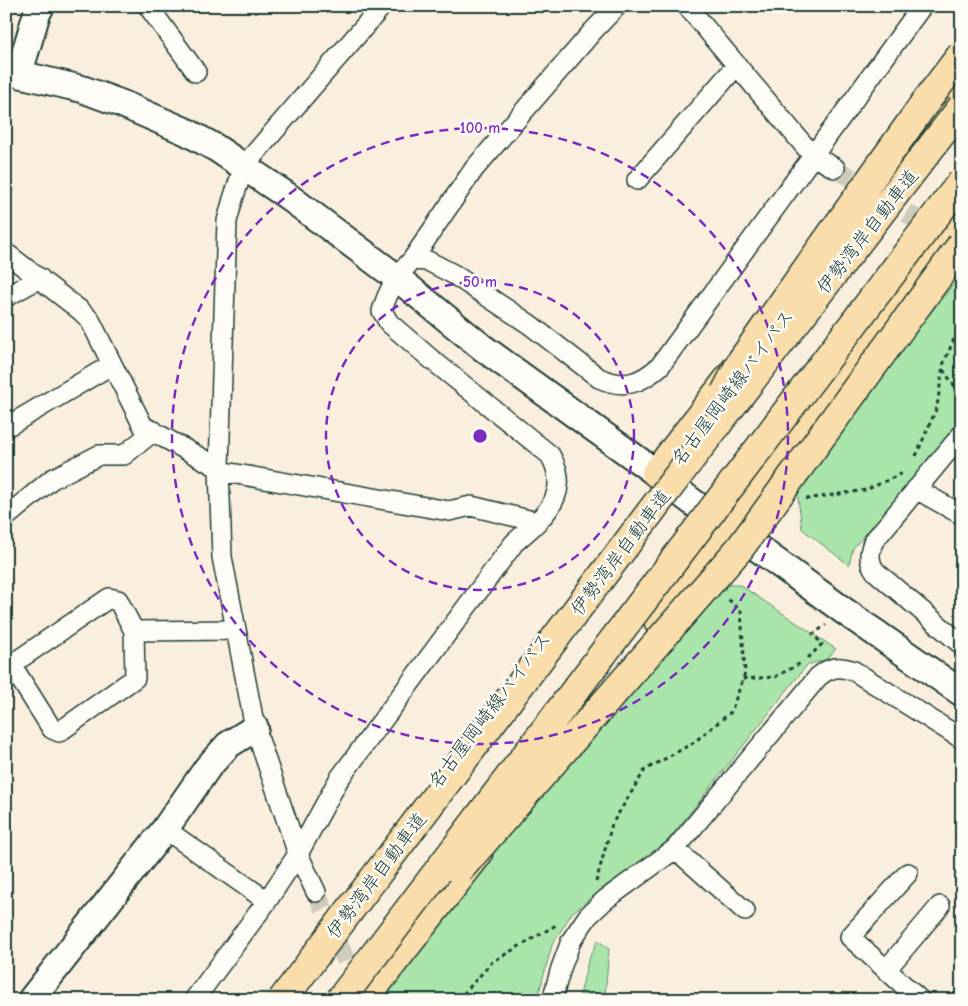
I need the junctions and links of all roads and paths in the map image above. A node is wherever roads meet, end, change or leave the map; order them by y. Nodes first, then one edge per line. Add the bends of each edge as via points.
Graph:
1 (41, 6) edge
2 (148, 6) edge
3 (382, 6) edge
4 (617, 6) edge
5 (687, 6) edge
6 (922, 6) edge
7 (962, 54) edge
8 (737, 65) junction
9 (13, 72) edge
10 (196, 72) dead end
11 (962, 72) edge
12 (962, 86) edge
13 (962, 107) edge
14 (813, 156) junction
15 (244, 166) junction
16 (835, 168) tunnel mouth
17 (637, 180) dead end
18 (962, 181) edge
19 (960, 242) edge
20 (6, 253) edge
21 (404, 268) junction
22 (40, 278) junction
23 (6, 298) edge
24 (962, 320) edge
25 (111, 364) junction
26 (942, 370) junction
27 (962, 396) edge
28 (8, 426) dead end
29 (154, 431) junction
30 (962, 434) edge
31 (913, 460) dead end
32 (686, 465) junction
33 (219, 469) junction
34 (906, 469) dead end
35 (659, 476) junction
36 (916, 489) junction
37 (798, 500) dead end
38 (962, 515) edge
39 (6, 517) edge
40 (537, 522) junction
41 (736, 533) junction
42 (727, 598) dead end
43 (844, 611) junction
44 (236, 630) junction
45 (134, 631) junction
46 (962, 645) edge
47 (743, 679) junction
48 (962, 693) edge
49 (255, 728) junction
50 (962, 739) edge
51 (165, 828) junction
52 (675, 849) junction
53 (298, 854) junction
54 (908, 873) dead end
55 (594, 887) dead end
56 (316, 892) tunnel mouth
57 (267, 901) junction
58 (940, 906) dead end
59 (745, 912) dead end
60 (564, 921) dead end
61 (886, 970) junction
62 (31, 1000) edge
63 (194, 1000) edge
64 (270, 1000) edge
65 (282, 1000) edge
66 (340, 1000) edge
67 (346, 1000) edge
68 (364, 1000) edge
69 (458, 1000) edge
70 (552, 1000) edge
71 (920, 1000) edge

1 - 9 street
2 - 10 street
3 - 15 street
4 - 21 street via 474,170
5 - 8 street
6 - 14 street
7 - 32 main road, bridge via 742,360
8 - 14 street
8 - 17 street
9 - 15 street via 82,89 150,115 187,132
11 - 35 main road
12 - 35 main road, 名古屋岡崎線バイパス
13 - 32 main road, 伊勢湾岸自動車道, bridge
14 - 16 street
14 - 21 street via 660,366 634,383 610,383 599,378 529,324 428,261
15 - 21 street
15 - 33 street via 227,221
18 - 66 main road, bridge
19 - 41 main road
19 - 67 main road, bridge via 740,548
20 - 22 street
21 - 35 street via 483,348
21 - 40 street via 386,296 382,311 389,323 555,463 560,486 555,499
22 - 23 street
22 - 25 street via 90,320
24 - 26 path
25 - 28 street
25 - 29 street via 143,426
26 - 27 path
26 - 31 path via 937,406
29 - 33 street
29 - 39 street via 124,455 99,455 52,479
30 - 36 street
32 - 65 main road, 伊勢湾岸自動車道, bridge
33 - 40 street via 449,511 472,506
33 - 44 street via 222,557
34 - 37 path via 866,490
35 - 41 street
35 - 64 main road, 名古屋岡崎線バイパス
36 - 38 street
36 - 46 street via 873,542 869,559 871,566
40 - 53 street via 514,543 339,779
41 - 43 street
41 - 68 main road
42 - 47 path via 741,611
43 - 47 path via 813,634 822,644 802,664 775,677
43 - 48 street
44 - 45 street
44 - 49 street
45 - 45 street via 118,600 109,598 15,662 14,669 52,729 59,732 136,678
47 - 55 path via 731,712 692,743 646,770 612,824
49 - 51 street via 228,745 208,766
49 - 53 street
50 - 52 street via 854,671 834,666 818,677
51 - 57 street
51 - 62 street
52 - 59 street
52 - 70 street via 588,916 572,941
53 - 56 street
53 - 57 street
54 - 61 street via 850,937
57 - 63 street
58 - 61 street
60 - 69 path via 492,962
61 - 71 street

